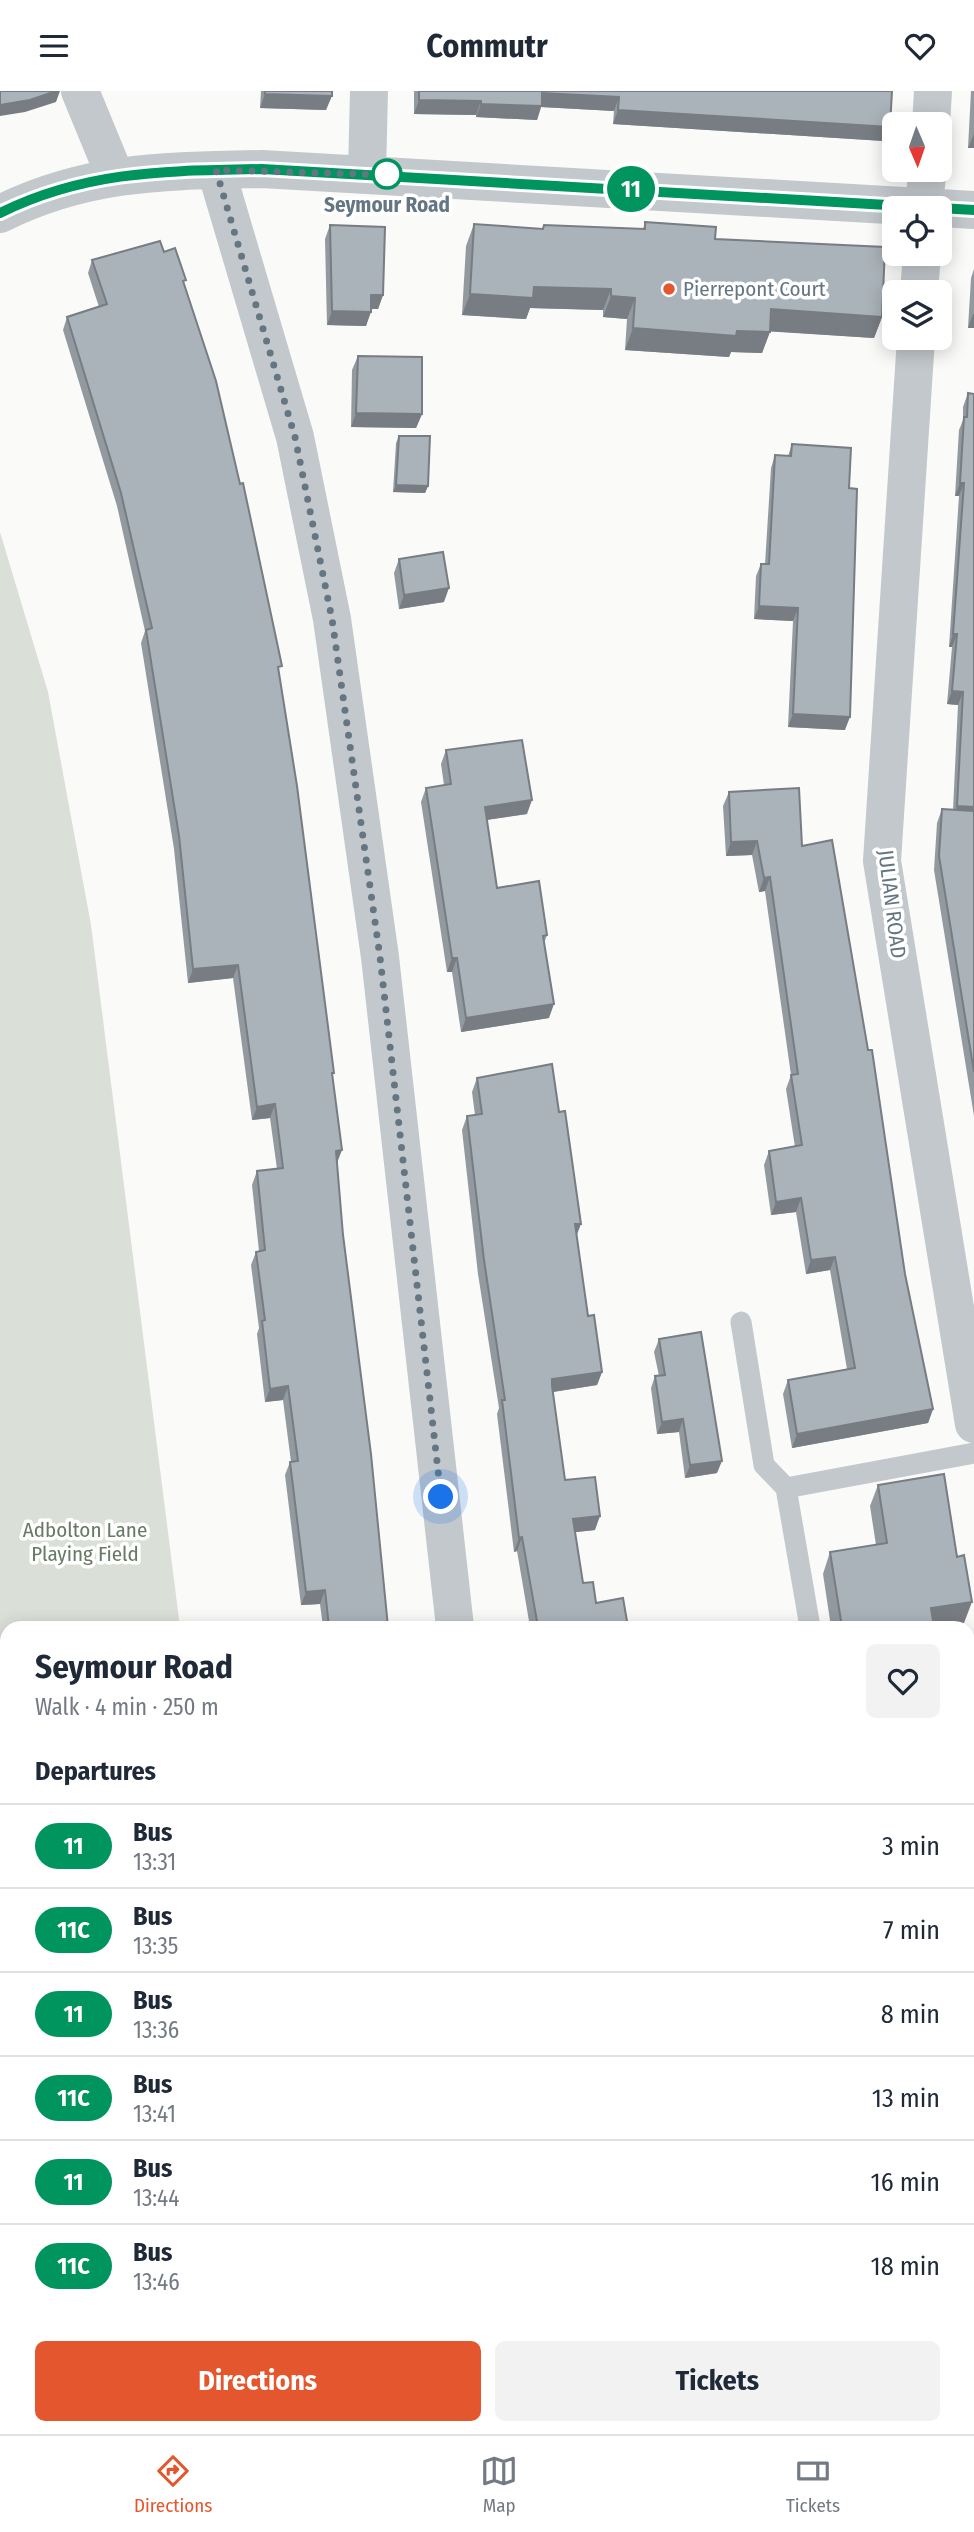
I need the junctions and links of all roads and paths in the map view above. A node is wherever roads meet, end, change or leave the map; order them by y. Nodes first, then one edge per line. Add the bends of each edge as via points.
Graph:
1 (80, 91) edge
2 (369, 91) edge
3 (933, 91) edge
4 (932, 112) edge
5 (216, 170) junction
6 (367, 173) junction
7 (115, 176) junction
8 (925, 195) edge
9 (974, 209) edge
10 (0, 213) edge
11 (915, 350) edge
12 (741, 1322) dead end
13 (974, 1424) edge
14 (974, 1453) edge
15 (786, 1488) junction
16 (454, 1621) edge
17 (809, 1621) edge

1 - 7 street
2 - 6 street
3 - 4 street
5 - 6 street
5 - 7 street
5 - 16 street via 295,437 332,619 380,957
6 - 8 street
7 - 10 street via 29,199
8 - 9 street
11 - 13 street, JULIAN ROAD via 882,861
12 - 15 lane via 764,1465
14 - 15 lane
15 - 17 lane

